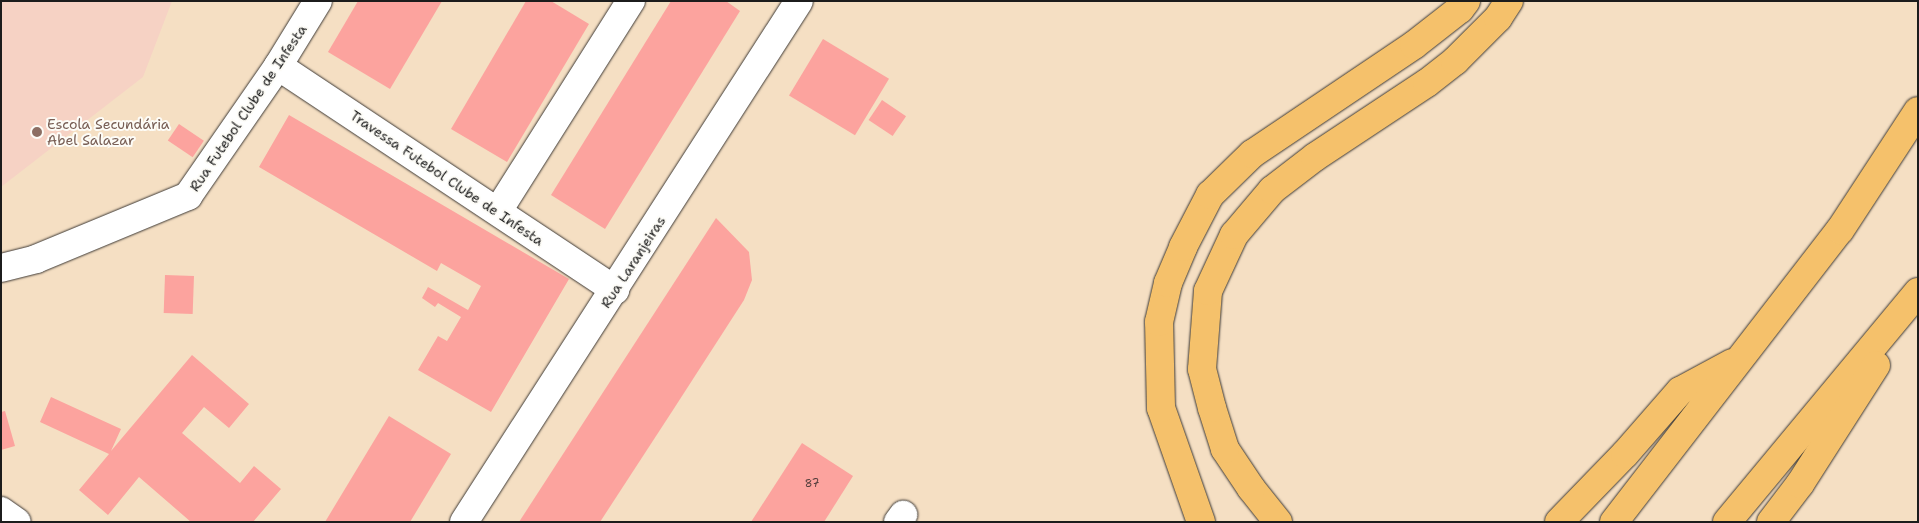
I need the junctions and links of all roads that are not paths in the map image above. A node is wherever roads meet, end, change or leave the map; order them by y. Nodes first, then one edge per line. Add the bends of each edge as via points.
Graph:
1 (318, 1) edge
2 (631, 1) edge
3 (1466, 1) edge
4 (1510, 1) edge
5 (789, 5) edge
6 (278, 66) junction
7 (1918, 111) edge
8 (498, 211) junction
9 (1, 268) edge
10 (615, 290) junction
11 (1918, 292) edge
12 (1918, 299) edge
13 (1742, 358) junction
14 (1, 511) edge
15 (17, 522) edge
16 (464, 522) edge
17 (1201, 522) edge
18 (1278, 522) edge
19 (1559, 522) edge
20 (1614, 522) edge
21 (1727, 522) edge
22 (1771, 522) edge

1 - 6 street, Rua Futebol Clube de Infesta
2 - 8 street
3 - 17 highway via 1414,45 1252,154 1210,195 1183,247 1168,283 1159,322 1161,408
4 - 18 highway via 1498,18 1455,61 1272,190 1234,235 1208,291 1202,370 1212,408 1225,449
5 - 10 street, Rua Laranjeiras
6 - 8 street, Travessa Futebol Clube de Infesta
6 - 9 street, Rua Futebol Clube de Infesta via 188,196 36,259
7 - 13 highway via 1840,230
8 - 10 street, Travessa Futebol Clube de Infesta
10 - 16 street, Rua Laranjeiras
11 - 21 highway
12 - 22 highway via 1800,484
13 - 19 highway via 1680,391
13 - 20 highway
14 - 15 street

